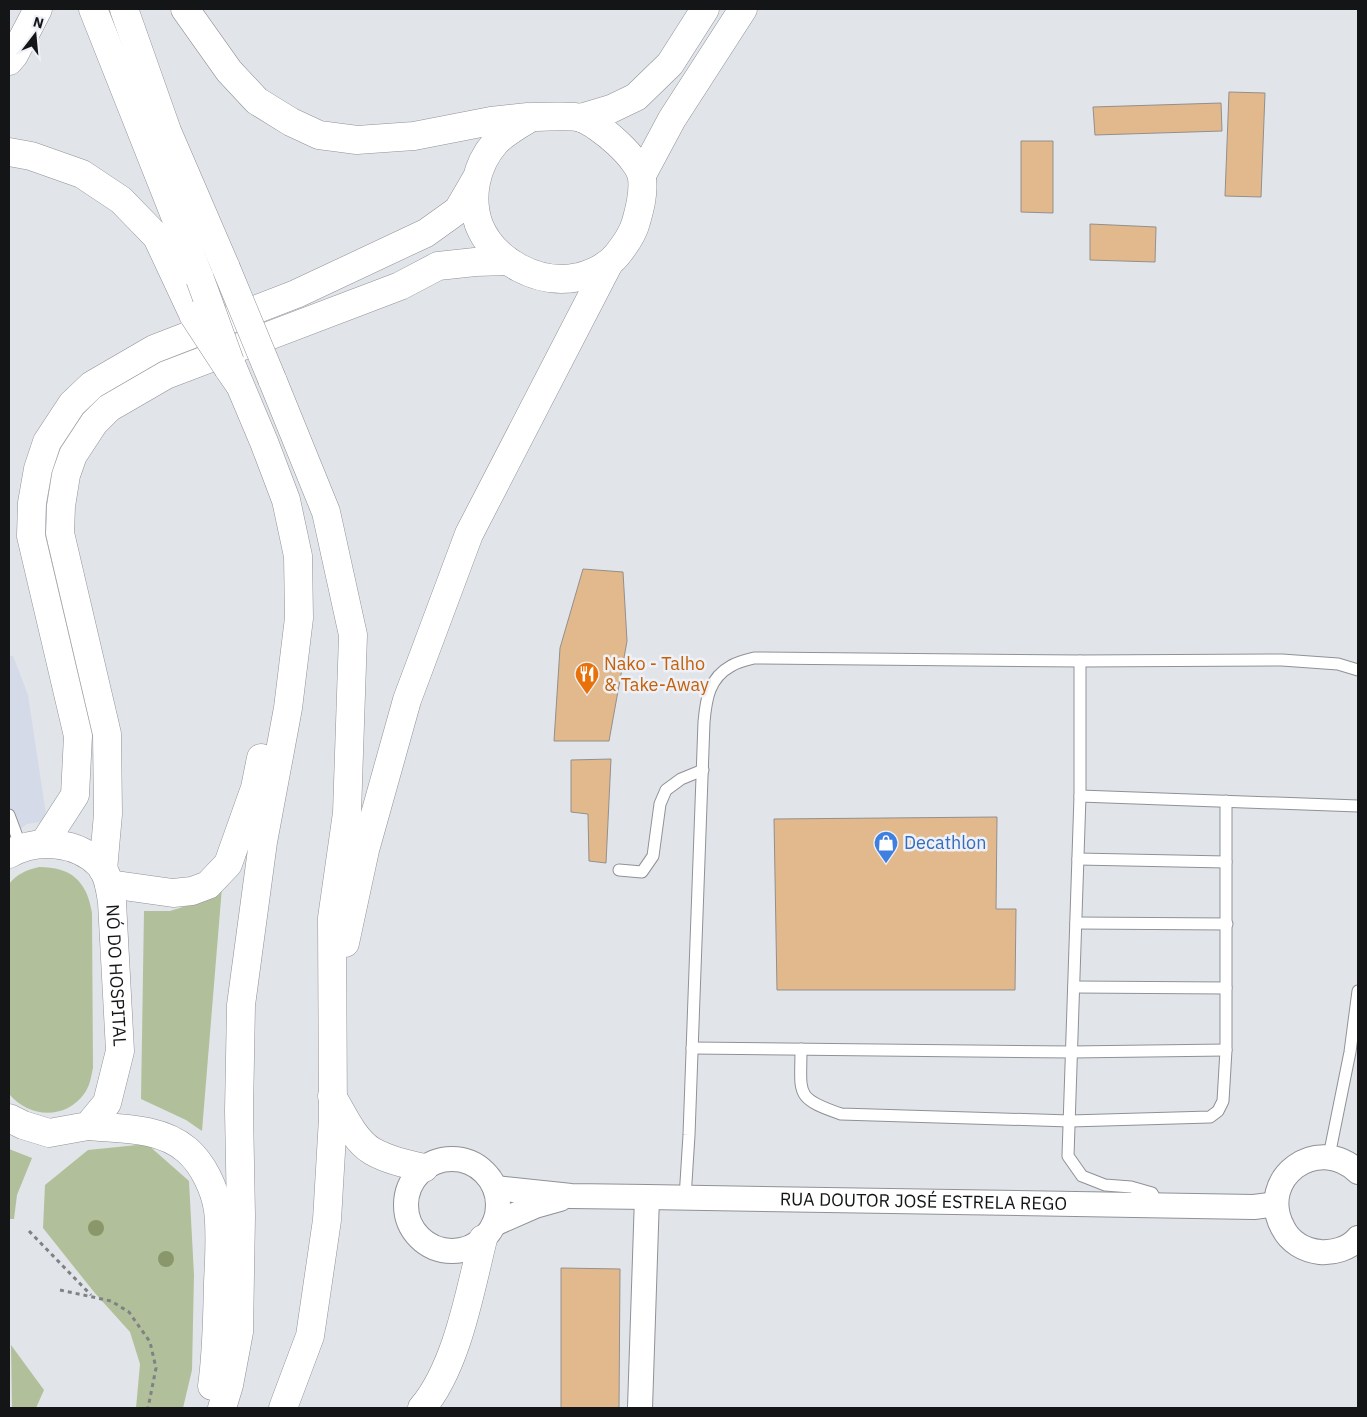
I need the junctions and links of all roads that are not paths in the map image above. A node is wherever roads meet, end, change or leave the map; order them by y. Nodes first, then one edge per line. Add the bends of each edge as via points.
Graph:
1 (38, 9) edge
2 (93, 9) edge
3 (124, 9) edge
4 (185, 9) edge
5 (705, 9) edge
6 (743, 9) edge
7 (9, 61) edge
8 (532, 117) junction
9 (581, 118) junction
10 (9, 152) edge
11 (642, 176) junction
12 (476, 179) junction
13 (508, 261) junction
14 (608, 265) junction
15 (233, 373) junction
16 (1080, 661) junction
17 (1358, 670) edge
18 (288, 708) junction
19 (703, 770) junction
20 (1080, 796) junction
21 (1226, 801) junction
22 (1358, 806) edge
23 (9, 816) edge
24 (25, 848) edge
25 (1078, 859) junction
26 (1226, 862) junction
27 (619, 870) dead end
28 (106, 877) junction
29 (1076, 924) junction
30 (1226, 924) junction
31 (1074, 987) junction
32 (1226, 988) junction
33 (1358, 991) edge
34 (332, 1010) junction
35 (692, 1048) junction
36 (801, 1049) junction
37 (1226, 1050) junction
38 (1071, 1052) junction
39 (332, 1096) junction
40 (9, 1118) edge
41 (1070, 1121) junction
42 (88, 1126) junction
43 (1329, 1156) junction
44 (424, 1168) junction
45 (1358, 1172) edge
46 (495, 1188) junction
47 (571, 1196) junction
48 (647, 1198) junction
49 (685, 1198) junction
50 (1276, 1204) junction
51 (1160, 1205) junction
52 (489, 1232) junction
53 (1358, 1238) edge
54 (209, 1408) edge
55 (222, 1408) edge
56 (283, 1408) edge
57 (422, 1408) edge
58 (640, 1408) edge

1 - 7 main road
2 - 15 main road, bridge via 200,279
3 - 34 main road, bridge via 167,131 326,512 353,635 346,813 332,918
4 - 8 main road via 229,71 258,100 290,122 319,135 357,140 414,136 491,121
5 - 9 main road via 670,64 636,97
6 - 11 main road via 672,119
8 - 9 main road
8 - 12 main road via 496,142
9 - 11 main road via 624,148
10 - 15 main road, bridge via 31,156 82,174 121,200 156,237 194,316
11 - 14 main road via 641,204 635,227
12 - 13 main road via 474,202 479,225 491,245
12 - 24 main road via 458,210 426,233 296,294 154,349 92,385 72,404 47,442 38,469 31,536 78,736 75,795
13 - 14 main road via 546,278 570,279
13 - 28 main road, NÓ DO HOSPITAL via 438,266 400,286 166,375 109,408 94,423 73,455 66,475 60,533 107,734
14 - 34 main road via 469,534 407,700 365,850
15 - 18 main road via 286,500 298,556 299,618
16 - 17 lane via 1282,660 1338,664
16 - 19 lane via 754,658 730,666 714,680 706,699
16 - 20 lane
18 - 28 main road via 270,718 255,788 228,864 208,885 173,893
18 - 55 main road via 263,842 241,1004 239,1332
19 - 27 lane via 681,779 666,790 660,804 653,856 642,872
19 - 35 lane
20 - 21 lane
20 - 25 lane
21 - 22 lane
21 - 26 lane
23 - 24 lane
24 - 28 main road via 67,846 101,866
25 - 26 lane
25 - 29 lane
26 - 30 lane
28 - 42 main road, NÓ DO HOSPITAL via 112,902 120,1051 107,1103
29 - 30 lane
29 - 31 lane
30 - 32 lane
31 - 32 lane
31 - 38 lane
32 - 37 lane
33 - 43 lane via 1350,1052
34 - 39 main road
35 - 36 lane
35 - 49 lane
36 - 38 lane
36 - 41 lane via 801,1089 805,1097 816,1106 840,1114
37 - 38 lane
37 - 41 lane via 1224,1101 1210,1117
38 - 41 lane
39 - 44 main road via 355,1134 370,1150 394,1161
39 - 56 main road via 327,1220 318,1288 310,1336
40 - 42 main road via 49,1133
41 - 51 lane via 1068,1156 1082,1176 1105,1185 1152,1193
42 - 54 main road via 145,1131 168,1139 187,1150 207,1175 218,1209 219,1249 216,1357
43 - 45 street via 1350,1164
43 - 50 street via 1313,1157 1286,1174
44 - 46 street via 440,1160 456,1159 472,1164 486,1174
44 - 52 street via 413,1180 406,1199 407,1218 416,1235 432,1247 450,1252 468,1249
46 - 47 street, RUA DOUTOR JOSÉ ESTRELA REGO
46 - 52 street via 498,1207
47 - 48 street, RUA DOUTOR JOSÉ ESTRELA REGO
47 - 52 street, RUA DOUTOR JOSÉ ESTRELA REGO via 535,1206
48 - 49 street, RUA DOUTOR JOSÉ ESTRELA REGO
48 - 58 street
49 - 51 street, RUA DOUTOR JOSÉ ESTRELA REGO
50 - 51 street, RUA DOUTOR JOSÉ ESTRELA REGO via 1254,1207
50 - 53 street via 1278,1219 1285,1233 1296,1244 1311,1251 1342,1249
52 - 57 main road via 446,1368

